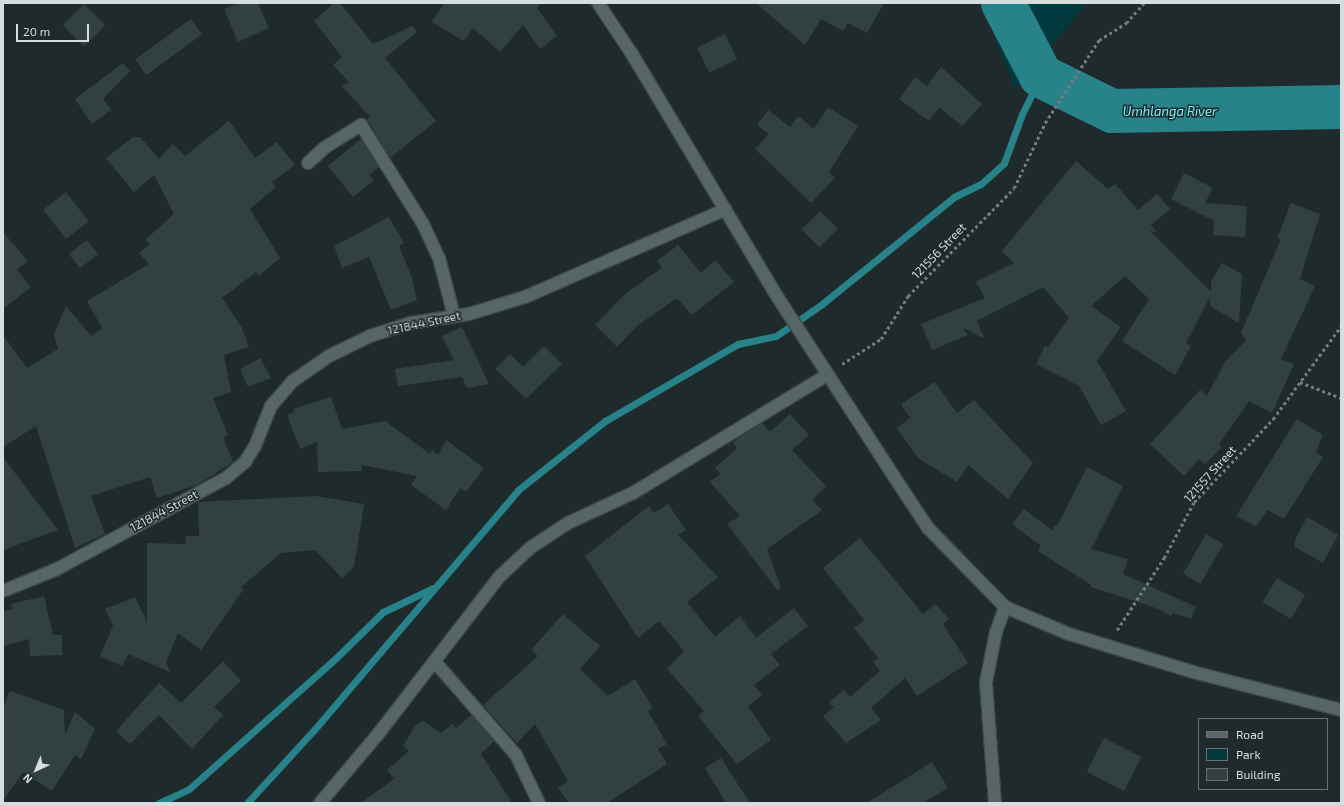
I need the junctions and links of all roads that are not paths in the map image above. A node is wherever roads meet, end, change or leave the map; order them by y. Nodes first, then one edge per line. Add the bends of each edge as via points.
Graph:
1 (598, 3) edge
2 (308, 163) dead end
3 (726, 209) junction
4 (454, 316) junction
5 (826, 375) junction
6 (3, 591) edge
7 (1005, 607) junction
8 (435, 662) junction
9 (1341, 710) edge
10 (320, 803) edge
11 (539, 803) edge
12 (995, 803) edge

1 - 3 street
2 - 4 street via 324,148 361,125 423,224 439,258
3 - 4 street, 121844 Street via 525,296
3 - 5 street
4 - 6 street, 121844 Street via 411,323 370,336 329,356 293,381 270,406 255,446 245,462 226,478 57,569
5 - 7 street via 928,528
5 - 8 street via 633,493 568,523 530,548 500,576
7 - 9 street via 1069,634 1108,646 1193,672
7 - 12 street via 996,632 986,682
8 - 10 street
8 - 11 street via 516,755

